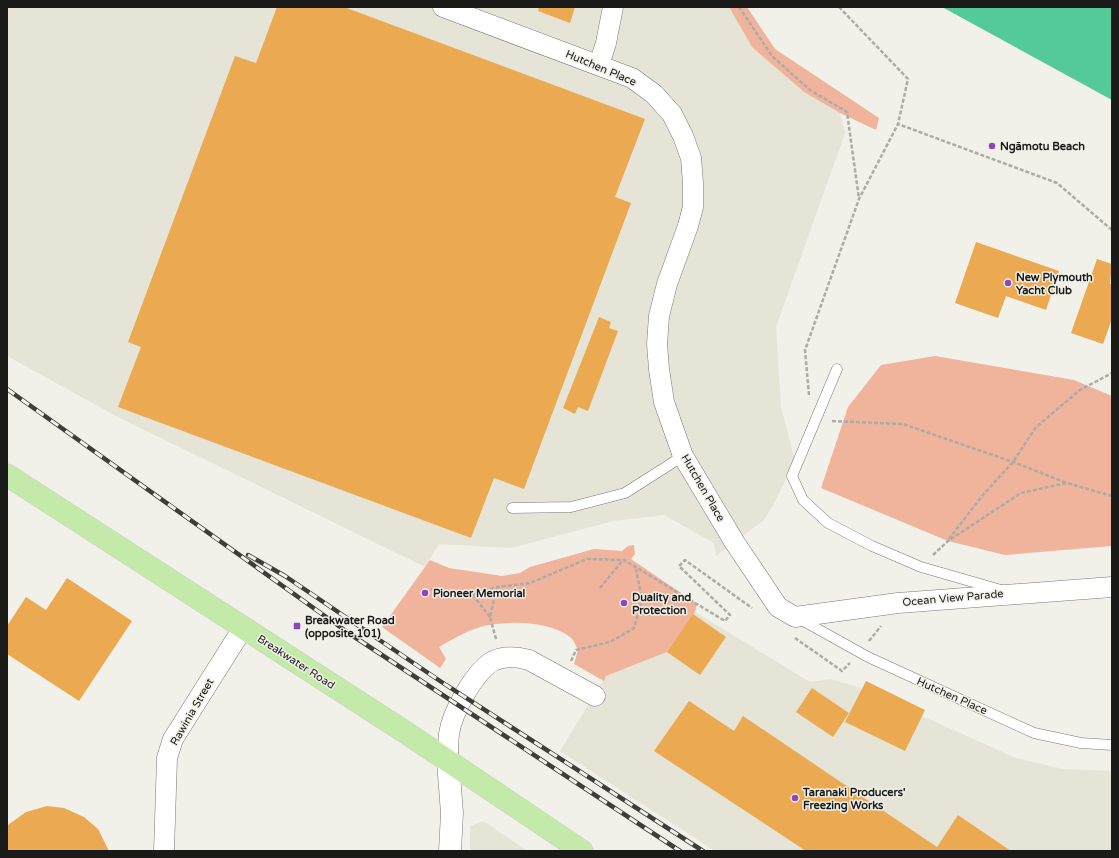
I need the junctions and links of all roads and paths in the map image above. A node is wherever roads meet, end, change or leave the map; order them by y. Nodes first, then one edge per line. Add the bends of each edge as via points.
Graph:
1 (443, 7) edge
2 (613, 7) edge
3 (739, 7) edge
4 (839, 7) edge
5 (599, 65) junction
6 (898, 124) junction
7 (859, 199) junction
8 (1112, 230) edge
9 (837, 370) dead end
10 (1112, 373) edge
11 (816, 420) junction
12 (683, 456) junction
13 (1013, 462) junction
14 (7, 475) edge
15 (1067, 483) dead end
16 (512, 508) dead end
17 (948, 540) dead end
18 (624, 560) dead end
19 (636, 569) dead end
20 (497, 587) dead end
21 (1112, 587) edge
22 (600, 588) dead end
23 (431, 589) dead end
24 (472, 594) dead end
25 (1015, 594) junction
26 (490, 617) dead end
27 (795, 617) junction
28 (243, 628) junction
29 (562, 678) junction
30 (595, 696) dead end
31 (1112, 745) edge
32 (448, 762) junction
33 (164, 851) edge
34 (450, 851) edge
35 (582, 851) edge

1 - 5 street, Hutchen Place
2 - 5 street
3 - 7 path via 772,56 810,90 847,112
4 - 6 path via 908,79
5 - 12 street, Hutchen Place via 632,78 654,94 672,114 690,158 694,183 693,207 667,284 659,316 657,344 664,402
6 - 7 path
6 - 8 path via 1057,183
7 - 11 path via 805,350 807,388
9 - 11 lane
10 - 13 path via 1080,390 1036,427
11 - 13 path via 903,424
11 - 25 lane via 792,476 803,500 828,523 921,567
12 - 16 lane via 626,493 571,507
12 - 27 street, Hutchen Place via 735,543 778,607
13 - 15 path
13 - 17 path via 982,496
14 - 28 highway, Breakwater Road
18 - 22 path
19 - 29 path via 642,599 634,628 610,642 576,650
20 - 26 path
21 - 25 street, Ocean View Parade
23 - 24 path
25 - 27 street, Ocean View Parade via 898,603
27 - 31 lane, Hutchen Place via 875,660 1034,733 1081,743
28 - 32 highway, Breakwater Road
28 - 33 street, Rawinia Street via 173,739 167,758
29 - 30 street
29 - 32 street via 519,657 500,659 487,666 471,684 454,718 449,733
32 - 34 street via 452,813
32 - 35 highway, Breakwater Road

